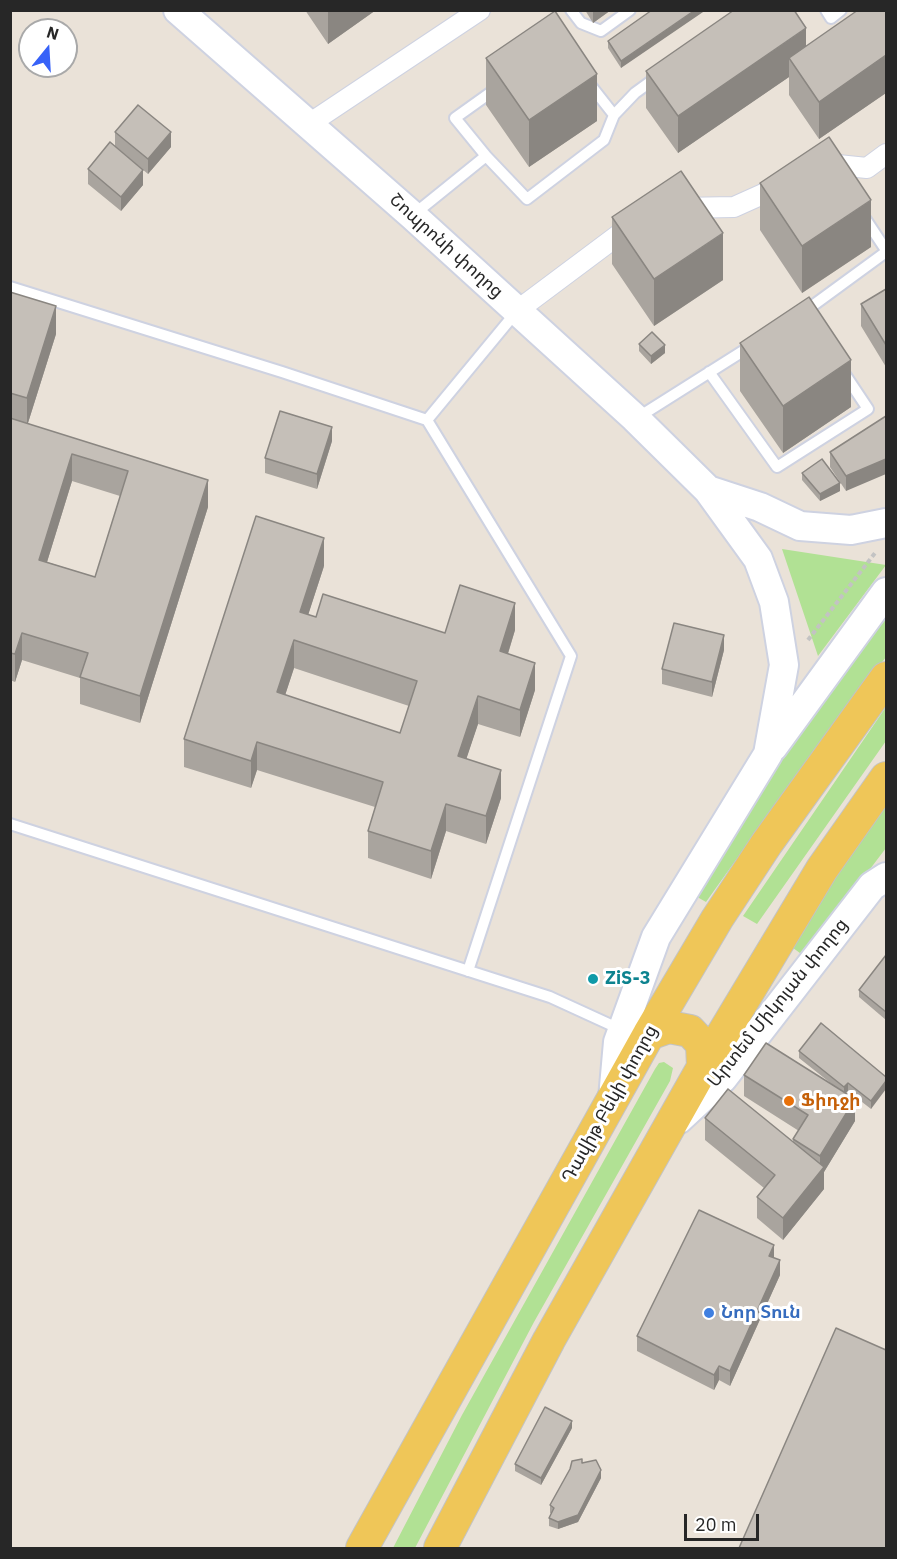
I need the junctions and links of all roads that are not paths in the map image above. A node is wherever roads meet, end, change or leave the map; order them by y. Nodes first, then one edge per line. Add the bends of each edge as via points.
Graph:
1 (480, 10) edge
2 (571, 10) edge
3 (630, 10) edge
4 (826, 10) edge
5 (841, 10) edge
6 (187, 13) edge
7 (579, 70) edge
8 (664, 72) edge
9 (502, 84) edge
10 (614, 115) junction
11 (309, 124) junction
12 (886, 154) edge
13 (486, 156) junction
14 (854, 202) edge
15 (665, 208) edge
16 (645, 215) edge
17 (413, 216) junction
18 (886, 251) edge
19 (10, 287) edge
20 (518, 310) junction
21 (803, 318) edge
22 (757, 342) edge
23 (836, 361) edge
24 (709, 372) junction
25 (635, 418) junction
26 (426, 420) junction
27 (708, 490) junction
28 (886, 523) edge
29 (886, 592) edge
30 (886, 678) edge
31 (768, 754) junction
32 (886, 778) edge
33 (10, 824) edge
34 (882, 877) edge
35 (468, 971) junction
36 (636, 1032) junction
37 (704, 1067) junction
38 (668, 1129) junction
39 (362, 1548) edge
40 (440, 1548) edge

1 - 11 street
2 - 3 lane via 581,23 600,31
4 - 5 lane via 831,18
6 - 11 main road, Շոպրոնի փողոց
7 - 10 lane
8 - 10 lane
9 - 13 lane via 455,118
10 - 13 lane via 604,140 527,199
11 - 17 main road, Շոպրոնի փողոց
12 - 15 street via 867,168 832,169 802,176 734,207
13 - 17 lane
14 - 18 lane
16 - 20 street
17 - 20 main road, Շոպրոնի փողոց
18 - 21 lane
19 - 26 lane
20 - 25 main road, Շոպրոնի փողոց
20 - 26 lane
22 - 24 lane
23 - 24 lane via 868,409 777,467
24 - 25 lane
25 - 27 main road, Շոպրոնի փողոց
26 - 35 lane via 571,656
27 - 28 main road via 760,507 800,526 851,530
27 - 31 main road, Շոպրոնի փողոց via 758,559 774,602 784,665
29 - 31 main road
30 - 36 main road, Դավիթ Բեկի փողոց
31 - 36 main road via 656,937
32 - 37 main road via 822,869
33 - 35 lane
34 - 38 main road, Արտեմ Միկոյան փողոց via 723,1078
35 - 36 lane via 550,997
36 - 37 main road via 669,1027 690,1031 702,1044
36 - 39 main road, Դավիթ Բեկի փողոց via 613,1098
37 - 38 main road
38 - 40 main road via 549,1340

